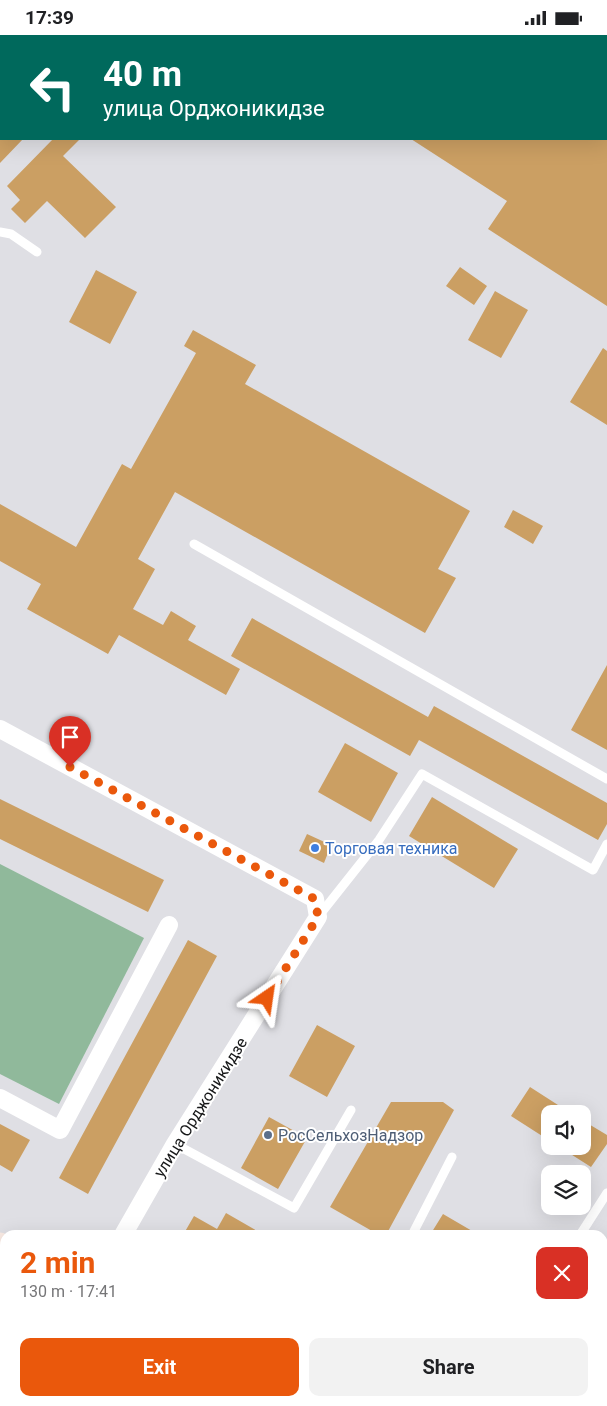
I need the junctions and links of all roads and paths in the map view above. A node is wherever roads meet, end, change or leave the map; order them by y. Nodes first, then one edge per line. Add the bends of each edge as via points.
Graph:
1 (0, 232) edge
2 (37, 252) dead end
3 (194, 544) dead end
4 (0, 729) edge
5 (607, 779) edge
6 (607, 844) edge
7 (318, 917) junction
8 (168, 925) dead end
9 (0, 1098) edge
10 (351, 1110) dead end
11 (175, 1144) junction
12 (452, 1157) dead end
13 (607, 1193) edge
14 (126, 1230) edge
15 (415, 1230) edge
16 (583, 1230) edge

1 - 2 lane via 10,234
3 - 5 lane
4 - 7 street via 315,899
6 - 7 lane via 593,870 422,774 378,839
7 - 11 street, улица Орджоникидзе
8 - 9 street via 60,1130
10 - 11 lane via 294,1208
11 - 14 street, улица Орджоникидзе
12 - 15 lane
13 - 16 lane

